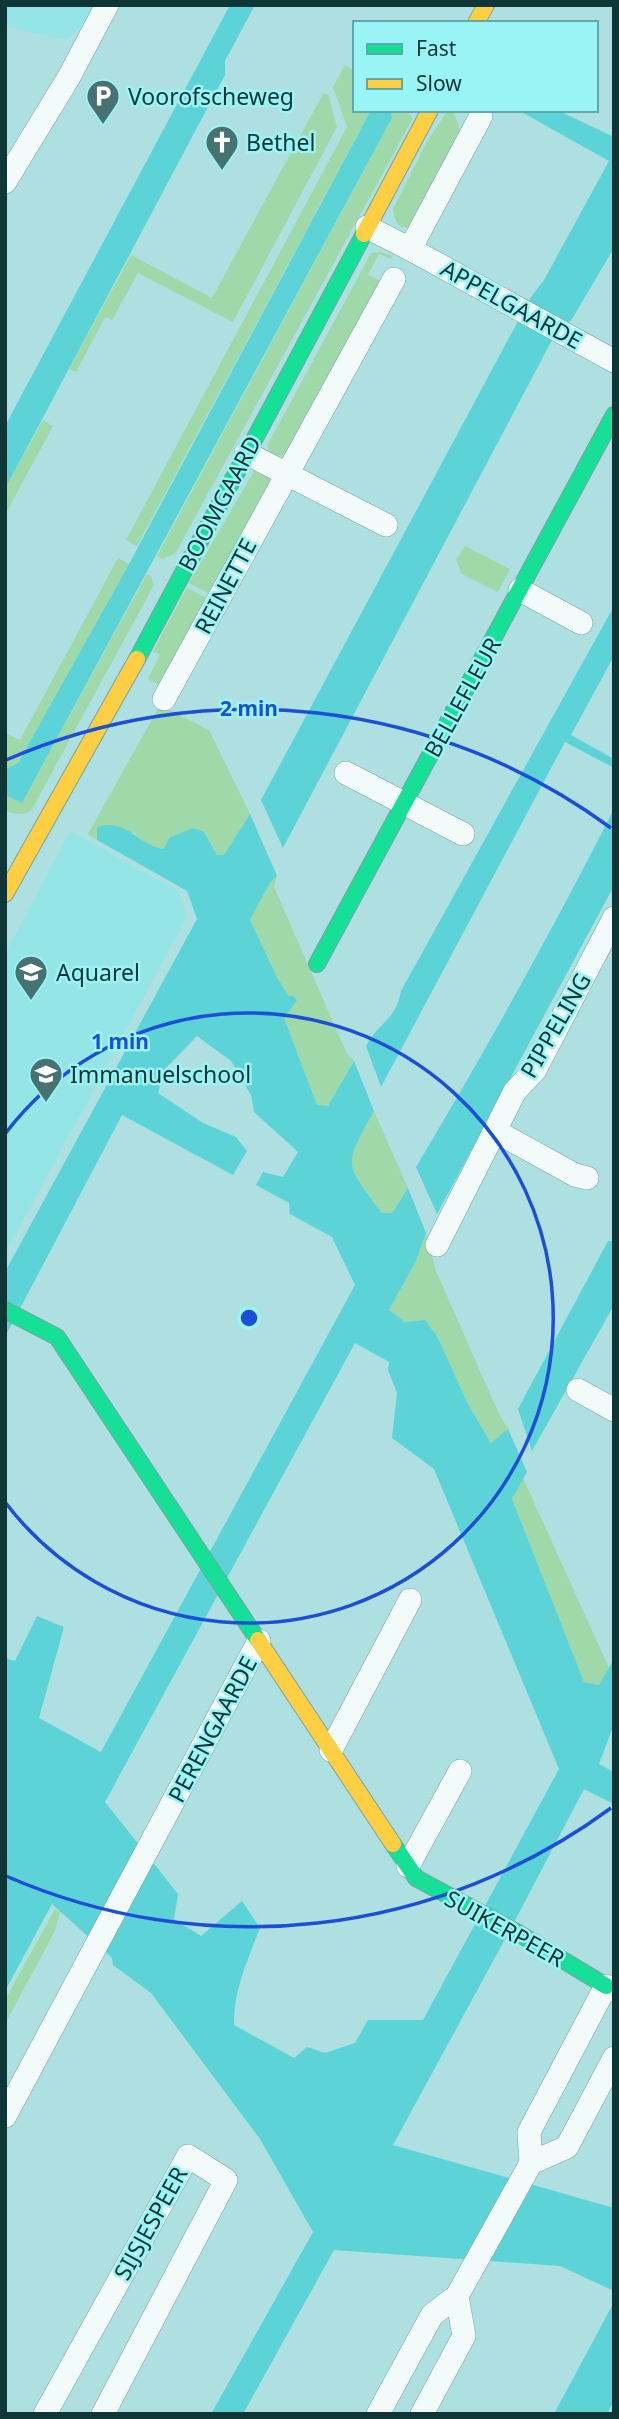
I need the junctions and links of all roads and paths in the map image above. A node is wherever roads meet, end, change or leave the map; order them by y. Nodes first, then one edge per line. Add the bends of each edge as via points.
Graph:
1 (107, 5) edge
2 (486, 5) edge
3 (478, 21) edge
4 (429, 112) edge
5 (481, 116) dead end
6 (5, 182) edge
7 (367, 227) junction
8 (410, 249) junction
9 (394, 279) dead end
10 (614, 361) edge
11 (614, 415) edge
12 (246, 453) junction
13 (286, 473) junction
14 (386, 525) dead end
15 (520, 590) junction
16 (581, 623) dead end
17 (164, 699) dead end
18 (346, 773) dead end
19 (404, 803) junction
20 (463, 834) dead end
21 (5, 894) edge
22 (614, 919) edge
23 (317, 964) dead end
24 (495, 1131) junction
25 (587, 1178) dead end
26 (437, 1245) dead end
27 (5, 1310) edge
28 (578, 1390) dead end
29 (614, 1410) edge
30 (410, 1600) dead end
31 (259, 1642) junction
32 (331, 1750) junction
33 (460, 1771) dead end
34 (408, 1866) junction
35 (610, 1988) edge
36 (614, 2058) edge
37 (5, 2116) edge
38 (531, 2163) junction
39 (457, 2296) junction
40 (45, 2414) edge
41 (103, 2414) edge
42 (378, 2414) edge
43 (422, 2414) edge

1 - 6 street
2 - 3 street
4 - 7 street, BOOMGAARD
5 - 8 street
7 - 8 street
7 - 12 street, BOOMGAARD
8 - 10 street, APPELGAARDE
9 - 13 street, REINETTE
11 - 15 street, BELLEFLEUR
12 - 13 street
12 - 21 street, BOOMGAARD via 126,680
13 - 14 street
13 - 17 street, REINETTE
15 - 16 street
15 - 19 street, BELLEFLEUR
18 - 19 street
19 - 20 street
19 - 23 street, BELLEFLEUR
22 - 24 street, PIPPELING via 535,1070 516,1091
24 - 25 street
24 - 26 street, PIPPELING
27 - 31 street, PERENGAARDE via 57,1337
28 - 29 street
30 - 32 street
31 - 32 street, SUIKERPEER
31 - 37 street, PERENGAARDE
32 - 34 street, SUIKERPEER
33 - 34 street
34 - 35 street, SUIKERPEER via 416,1878
35 - 38 street, SUIKERPEER via 529,2133
36 - 38 street via 567,2147
38 - 39 street, SUIKERPEER
39 - 42 street, SUIKERPEER via 432,2315
39 - 43 street via 464,2336
40 - 41 street, SIJSJESPEER via 188,2156 226,2180

